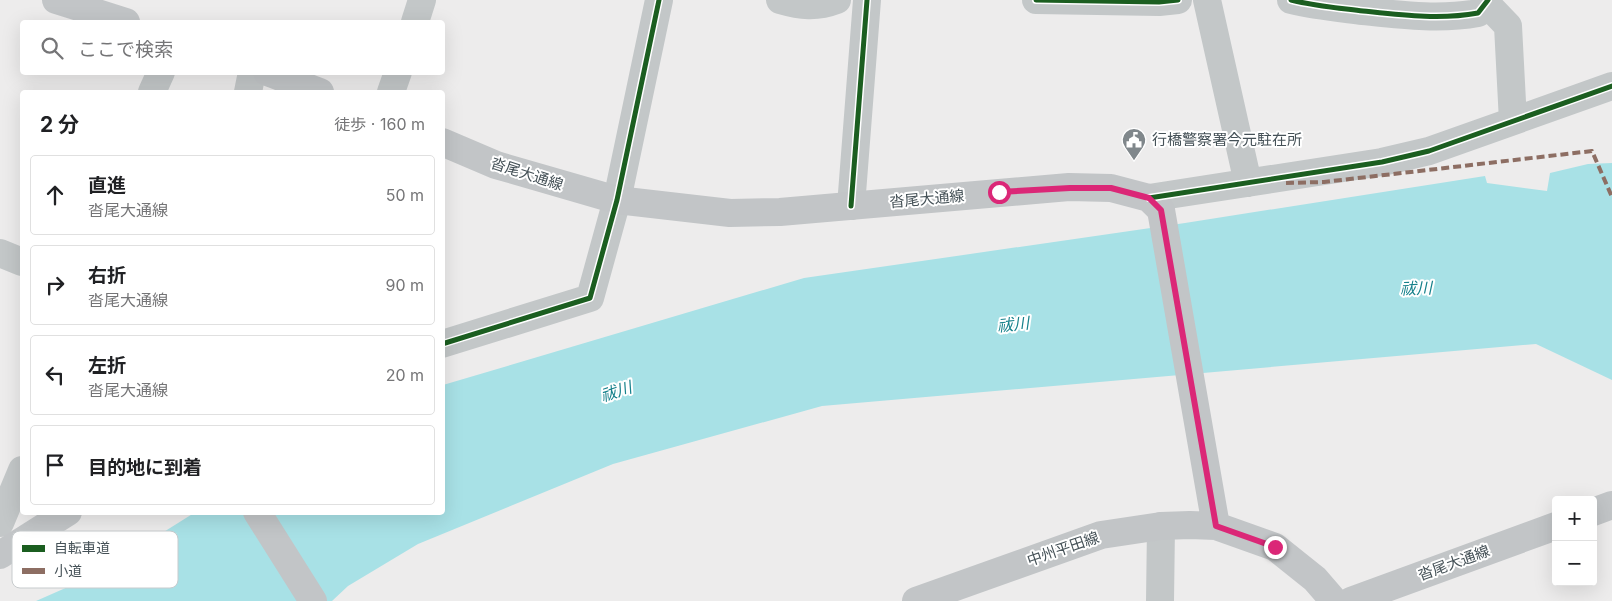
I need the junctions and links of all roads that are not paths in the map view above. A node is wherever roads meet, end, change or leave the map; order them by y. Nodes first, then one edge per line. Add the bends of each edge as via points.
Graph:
1 (56, 0) edge
2 (422, 0) edge
3 (659, 0) edge
4 (780, 0) edge
5 (837, 0) edge
6 (867, 0) edge
7 (1036, 0) edge
8 (1178, 0) edge
9 (1208, 0) edge
10 (1291, 0) edge
11 (1487, 2) edge
12 (120, 20) edge
13 (415, 20) edge
14 (160, 75) edge
15 (251, 75) edge
16 (275, 75) edge
17 (397, 75) edge
18 (1611, 84) edge
19 (153, 90) edge
20 (248, 90) edge
21 (315, 90) edge
22 (392, 90) edge
23 (1512, 122) junction
24 (445, 143) edge
25 (1248, 183) junction
26 (617, 200) junction
27 (1155, 204) junction
28 (851, 206) junction
29 (0, 252) edge
30 (20, 261) edge
31 (445, 343) edge
32 (20, 475) edge
33 (1612, 505) edge
34 (1597, 511) edge
35 (63, 515) edge
36 (259, 515) edge
37 (0, 523) edge
38 (1162, 526) junction
39 (1216, 526) junction
40 (1552, 527) edge
41 (38, 531) edge
42 (12, 547) edge
43 (0, 555) edge
44 (313, 601) edge
45 (916, 601) edge
46 (1160, 601) edge
47 (1334, 601) edge
48 (1351, 601) edge

1 - 12 main road
2 - 13 street
3 - 26 street
4 - 5 street via 802,6 821,6
6 - 28 street
7 - 8 street
9 - 25 street
10 - 11 street via 1310,5 1407,15 1450,16 1478,13
11 - 23 street via 1508,26
14 - 19 street
15 - 20 street
16 - 21 main road
17 - 22 street
18 - 23 street
23 - 25 street via 1382,162
24 - 26 main road, 沓尾大通線 via 496,166
25 - 27 street
26 - 28 main road, 沓尾大通線 via 730,213
26 - 31 street via 590,298
27 - 28 main road, 沓尾大通線 via 1111,188 1070,188
27 - 39 main road
29 - 30 street
32 - 37 street
33 - 34 main road
35 - 41 main road
36 - 44 main road
38 - 39 main road, 中州平田線
38 - 45 main road, 中州平田線 via 1101,535
38 - 46 street
39 - 47 main road via 1275,547 1316,579
40 - 48 main road, 沓尾大通線
42 - 43 main road

